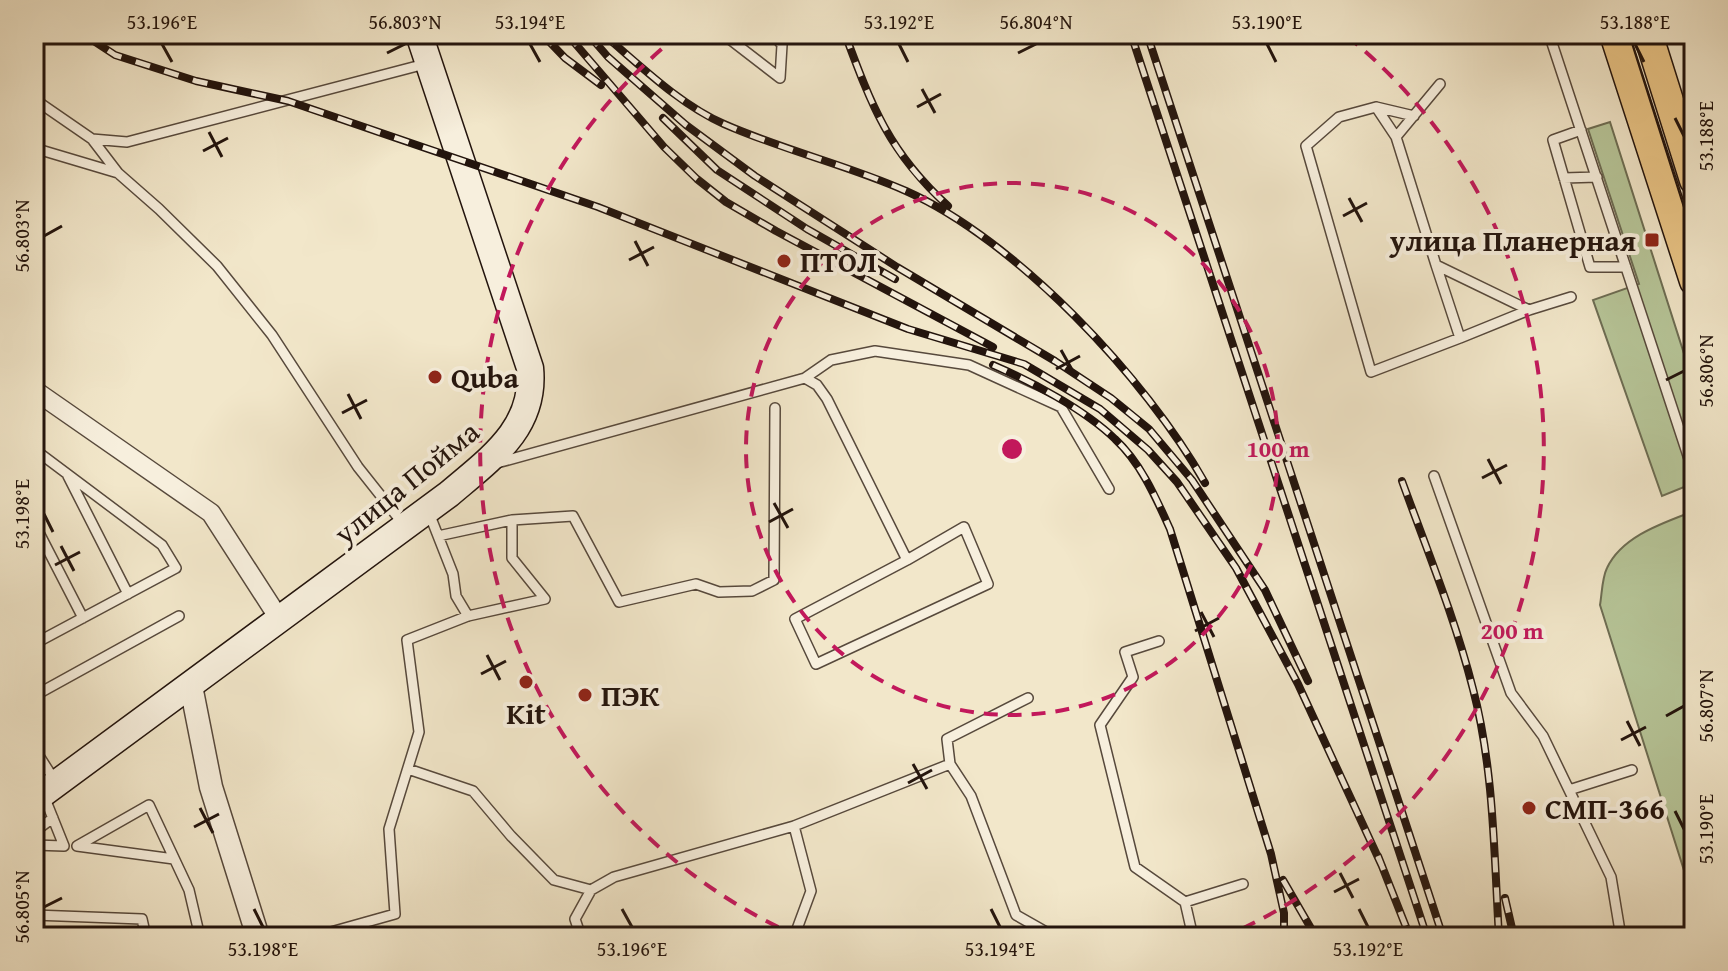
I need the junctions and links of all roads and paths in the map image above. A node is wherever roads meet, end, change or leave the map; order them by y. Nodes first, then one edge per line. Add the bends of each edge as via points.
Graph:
1 (419, 34) edge
2 (723, 34) edge
3 (773, 34) edge
4 (1549, 34) edge
5 (1614, 34) edge
6 (1648, 34) edge
7 (428, 63) junction
8 (1440, 84) dead end
9 (34, 99) edge
10 (1376, 107) junction
11 (1414, 116) junction
12 (1581, 130) junction
13 (1396, 137) junction
14 (92, 139) junction
15 (34, 148) edge
16 (118, 173) junction
17 (1597, 177) junction
18 (1564, 178) junction
19 (1694, 180) edge
20 (1436, 265) junction
21 (1626, 267) junction
22 (1694, 281) edge
23 (1571, 297) dead end
24 (1529, 310) junction
25 (1460, 338) junction
26 (805, 378) junction
27 (34, 390) edge
28 (775, 408) dead end
29 (34, 449) edge
30 (479, 469) junction
31 (67, 474) junction
32 (1694, 474) edge
33 (1434, 476) dead end
34 (1109, 489) dead end
35 (428, 510) junction
36 (512, 520) junction
37 (34, 523) edge
38 (406, 527) junction
39 (438, 536) junction
40 (907, 560) junction
41 (128, 594) junction
42 (179, 616) dead end
43 (468, 616) junction
44 (83, 618) junction
45 (280, 620) junction
46 (35, 640) edge
47 (1159, 641) dead end
48 (191, 686) junction
49 (34, 696) edge
50 (1028, 698) dead end
51 (34, 748) edge
52 (950, 764) junction
53 (408, 769) junction
54 (1632, 770) dead end
55 (1569, 790) junction
56 (44, 792) edge
57 (53, 818) junction
58 (794, 826) junction
59 (34, 832) edge
60 (34, 845) edge
61 (174, 859) junction
62 (1243, 884) dead end
63 (591, 890) junction
64 (1185, 902) junction
65 (34, 915) edge
66 (146, 937) edge
67 (200, 937) edge
68 (258, 937) edge
69 (313, 937) edge
70 (581, 937) edge
71 (794, 937) edge
72 (1047, 937) edge
73 (1193, 937) edge
74 (1621, 937) edge

1 - 7 main road, улица Пойма
2 - 3 lane via 780,78 782,45
4 - 12 lane
5 - 22 main road
6 - 19 main road
7 - 14 lane via 127,142
7 - 30 main road, улица Пойма via 530,368 532,388 520,423
8 - 11 lane
9 - 14 lane
10 - 11 lane
10 - 13 lane
10 - 25 lane via 1339,117 1306,146 1371,372
11 - 13 lane
12 - 17 lane
12 - 18 lane via 1553,140
13 - 20 lane
14 - 16 lane
15 - 16 lane
16 - 38 lane via 217,266 272,335 358,467
17 - 18 lane
17 - 21 lane
18 - 21 lane via 1590,267
20 - 24 lane
20 - 25 lane
21 - 32 lane
23 - 24 lane
24 - 25 lane
26 - 30 lane
26 - 34 lane via 831,360 875,351 969,365 1061,407
26 - 40 lane via 827,399
27 - 45 street via 211,513
28 - 36 lane via 774,580 752,591 719,592 696,584 619,602 573,516
29 - 31 lane
30 - 35 main road, улица Пойма
31 - 41 lane
31 - 41 lane via 162,545 176,568
33 - 55 lane via 1511,693 1543,736
35 - 38 main road, улица Пойма
35 - 39 lane
36 - 39 lane
36 - 43 lane via 512,558 545,599
37 - 44 lane
38 - 45 main road, улица Пойма
39 - 43 lane via 456,596
40 - 40 lane via 964,527 988,584 816,664 795,619
41 - 44 lane
42 - 49 lane
43 - 53 lane via 407,640 419,732
44 - 46 lane
45 - 48 main road, улица Пойма
47 - 64 lane via 1125,652 1133,677 1100,725 1135,867
48 - 56 main road, улица Пойма
48 - 68 street via 211,787
50 - 52 lane via 947,739
51 - 56 lane
52 - 58 lane
52 - 72 lane via 971,796 1016,915
53 - 63 lane via 473,791 554,880
53 - 69 lane via 389,829 395,914
54 - 55 lane
55 - 74 lane via 1611,877
56 - 57 lane
57 - 59 lane
57 - 60 lane via 64,846
58 - 63 lane via 614,877
58 - 71 lane via 811,891
61 - 61 lane via 132,854 77,846 149,805
61 - 67 lane via 189,890
62 - 64 lane
63 - 70 lane via 575,919
64 - 73 lane
65 - 66 lane via 142,919

